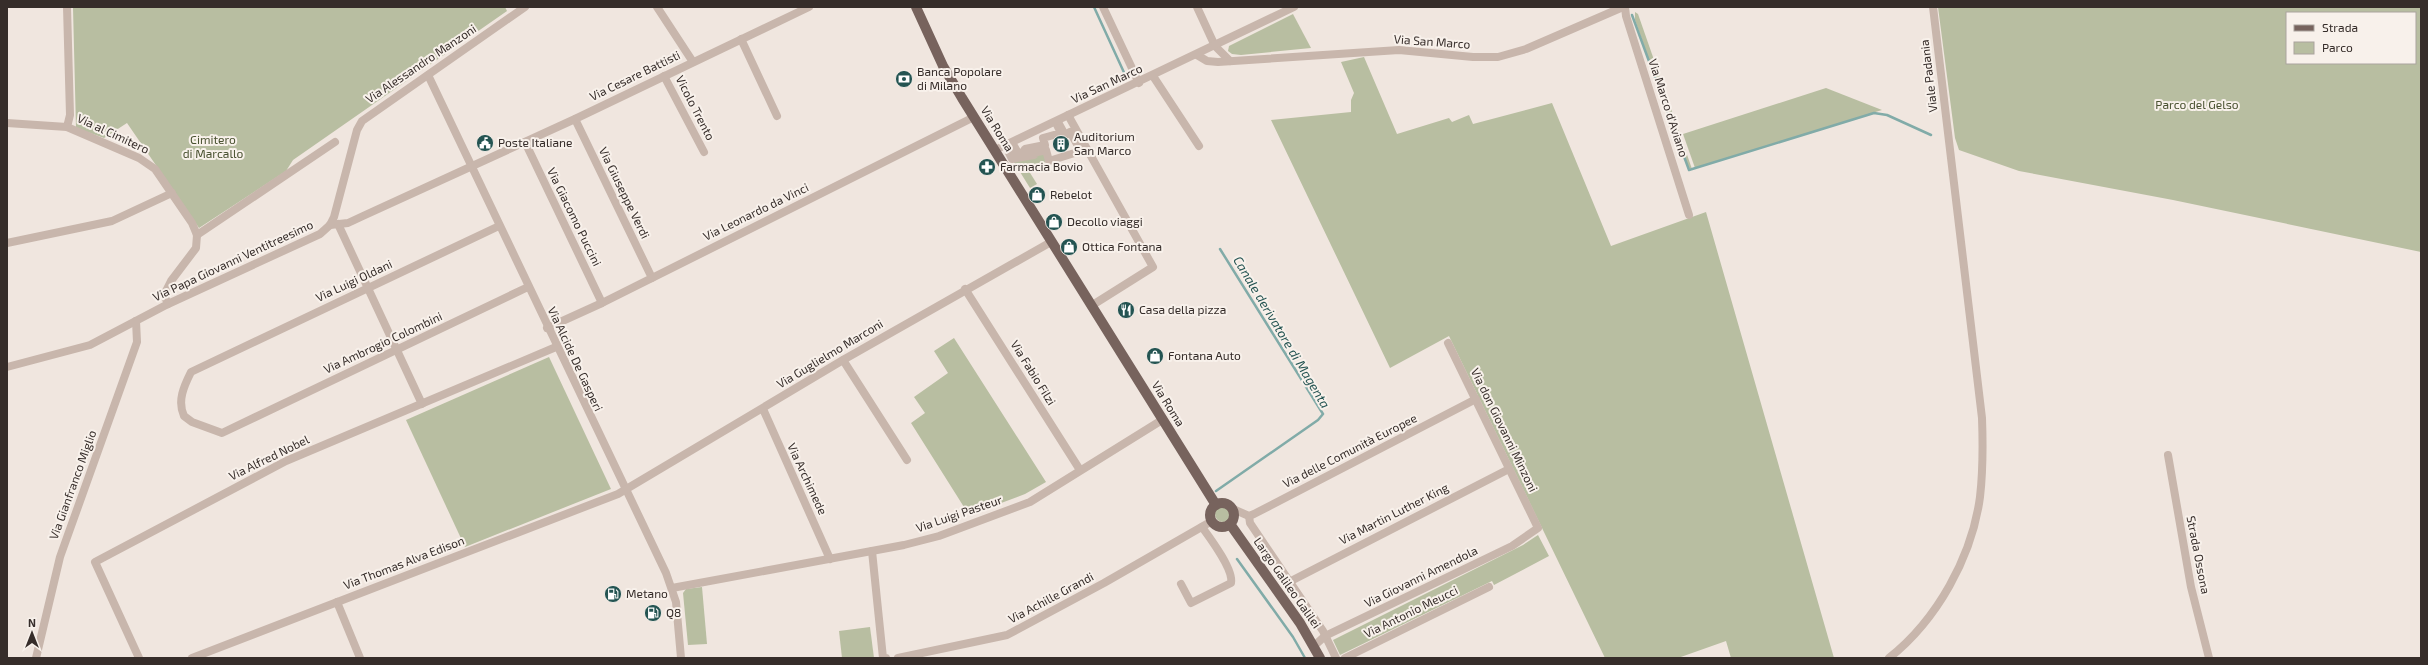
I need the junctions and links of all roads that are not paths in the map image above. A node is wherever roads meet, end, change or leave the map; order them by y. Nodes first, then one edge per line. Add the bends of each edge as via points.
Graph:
1 (68, 7) edge
2 (525, 7) edge
3 (657, 7) edge
4 (809, 7) edge
5 (916, 7) edge
6 (1103, 7) edge
7 (1197, 7) edge
8 (1294, 7) edge
9 (1624, 7) edge
10 (1933, 7) edge
11 (741, 39) junction
12 (1215, 46) junction
13 (1197, 55) junction
14 (1230, 61) junction
15 (693, 62) junction
16 (428, 75) junction
17 (664, 76) junction
18 (1153, 76) junction
19 (1139, 83) junction
20 (1068, 115) junction
21 (777, 116) dead end
22 (974, 116) junction
23 (575, 118) junction
24 (7, 123) edge
25 (67, 127) junction
26 (335, 142) dead end
27 (524, 142) junction
28 (1014, 146) joint
29 (1199, 146) dead end
30 (995, 150) junction
31 (704, 152) dead end
32 (471, 166) junction
33 (172, 193) junction
34 (1689, 215) dead end
35 (334, 225) junction
36 (499, 226) junction
37 (197, 234) junction
38 (1051, 242) junction
39 (7, 243) edge
40 (652, 278) junction
41 (528, 287) junction
42 (368, 288) junction
43 (965, 289) junction
44 (602, 303) junction
45 (168, 304) junction
46 (1091, 306) junction
47 (136, 321) junction
48 (547, 328) junction
49 (1448, 343) dead end
50 (556, 347) junction
51 (396, 350) junction
52 (842, 360) junction
53 (7, 367) edge
54 (1476, 399) junction
55 (422, 404) junction
56 (763, 408) junction
57 (248, 420) joint
58 (1162, 420) junction
59 (2168, 455) dead end
60 (906, 460) dead end
61 (1509, 469) junction
62 (1080, 470) junction
63 (624, 490) junction
64 (1216, 505) junction
65 (1233, 510) junction
66 (1249, 516) junction
67 (1212, 521) junction
68 (1230, 524) junction
69 (1202, 527) junction
70 (1538, 528) joint
71 (872, 551) junction
72 (830, 559) junction
73 (1289, 582) junction
74 (1181, 584) dead end
75 (1489, 587) dead end
76 (672, 588) junction
77 (337, 602) junction
78 (1326, 636) junction
79 (1314, 646) junction
80 (36, 658) edge
81 (139, 658) edge
82 (192, 658) edge
83 (360, 658) edge
84 (681, 658) edge
85 (886, 658) edge
86 (898, 658) edge
87 (1320, 658) edge
88 (1336, 658) edge
89 (1345, 658) edge
90 (1889, 658) edge
91 (2209, 658) edge

1 - 25 street, Via al Cimitero via 70,114
2 - 16 street, Via Alessandro Manzoni
3 - 15 street
4 - 11 street, Via Cesare Battisti
5 - 22 main road, Via Roma via 943,66
6 - 19 street
7 - 12 street
8 - 12 street
9 - 14 street, Via San Marco via 1526,49 1498,57 1399,50
9 - 34 street, Via Marco d'Aviano
10 - 90 street, Viale Padania via 1982,418 1984,458 1980,499 1961,560 1928,619
11 - 15 street, Via Cesare Battisti
11 - 21 street
12 - 13 street
12 - 14 street
13 - 14 street, Via San Marco via 1207,61
13 - 18 street, Via San Marco
15 - 17 street, Via Cesare Battisti
16 - 32 street, Via Alcide De Gasperi
16 - 35 street, Via Alessandro Manzoni via 362,121 357,130
17 - 23 street, Via Cesare Battisti
17 - 31 street, Vicolo Trento
18 - 19 street, Via San Marco
18 - 29 street
19 - 20 street, Via San Marco
20 - 30 street, Via San Marco
20 - 46 street via 1153,267
22 - 30 main road, Via Roma
22 - 40 street, Via Leonardo da Vinci
23 - 27 street, Via Cesare Battisti
23 - 40 street, Via Giuseppe Verdi
24 - 25 street
25 - 33 street, Via al Cimitero via 140,158 155,169
26 - 37 street
27 - 32 street, Via Cesare Battisti
27 - 44 street, Via Giacomo Puccini
28 - 28 street via 1010,148 1009,153 1012,159 1046,150 1049,161 1081,151 1070,132 1065,135 1059,124 1057,125 1061,133 1043,138 1045,146 1025,149 1026,151 1018,153
30 - 38 main road, Via Roma
32 - 35 street via 348,223
32 - 36 street, Via Alcide De Gasperi
33 - 37 street, Via al Cimitero
33 - 39 street via 112,221
35 - 42 street
35 - 45 street, Via Papa Giovanni Ventitreesimo via 315,238
36 - 41 street, Via Alcide De Gasperi
36 - 42 street, Via Luigi Oldani
37 - 45 street via 196,248 171,281 164,295
38 - 43 street, Via Guglielmo Marconi
38 - 46 main road, Via Roma
40 - 44 street, Via Leonardo da Vinci
41 - 48 street, Via Alcide De Gasperi
41 - 51 street, Via Ambrogio Colombini
42 - 51 street
42 - 57 street, Via Luigi Oldani via 191,372 181,399 184,416 218,433
43 - 52 street, Via Guglielmo Marconi
43 - 62 street, Via Fabio Filzi
44 - 48 street, Via Leonardo da Vinci
45 - 47 street, Via Papa Giovanni Ventitreesimo
46 - 58 main road, Via Roma
47 - 53 street, Via Papa Giovanni Ventitreesimo via 90,345
47 - 80 street, Via Gianfranco Miglio via 137,342 60,557
48 - 50 street, Via Alcide De Gasperi
49 - 54 street, Via don Giovanni Minzoni
50 - 55 street, Via Alfred Nobel
50 - 63 street, Via Alcide De Gasperi
51 - 55 street
51 - 57 street, Via Ambrogio Colombini
52 - 56 street, Via Guglielmo Marconi
52 - 60 street
54 - 61 street, Via don Giovanni Minzoni
54 - 66 street, Via delle Comunità Europee
55 - 81 street, Via Alfred Nobel via 286,461 96,562
56 - 63 street, Via Guglielmo Marconi
56 - 72 street, Via Archimede
58 - 62 street, Via Luigi Pasteur
58 - 64 main road, Via Roma
59 - 91 street, Strada Ossona via 2191,587
61 - 70 street, Via don Giovanni Minzoni
61 - 73 street, Via Martin Luther King
62 - 71 street, Via Luigi Pasteur via 1030,502 940,536
63 - 76 street, Via Alcide De Gasperi
63 - 77 street, Via Thomas Alva Edison
64 - 65 main road via 1227,504
64 - 67 main road via 1210,514
65 - 66 street
65 - 68 main road via 1234,518
66 - 73 street, Largo Galileo Galilei via 1250,523
67 - 68 main road via 1222,527
67 - 69 street, Via Achille Grandi
68 - 79 main road, Largo Galileo Galilei
69 - 74 street via 1232,577 1231,583 1191,603
69 - 86 street, Via Achille Grandi via 1007,635
70 - 78 street, Via Giovanni Amendola via 1512,546
71 - 72 street, Via Luigi Pasteur
71 - 85 street via 883,658
72 - 76 street, Via Luigi Pasteur
73 - 78 street, Largo Galileo Galilei
75 - 89 street, Via Antonio Meucci
76 - 84 street, Via Alcide De Gasperi via 676,602
77 - 82 street, Via Thomas Alva Edison
77 - 83 street
78 - 79 street, Via Giovanni Amendola
78 - 88 street
79 - 87 main road, Largo Galileo Galilei

